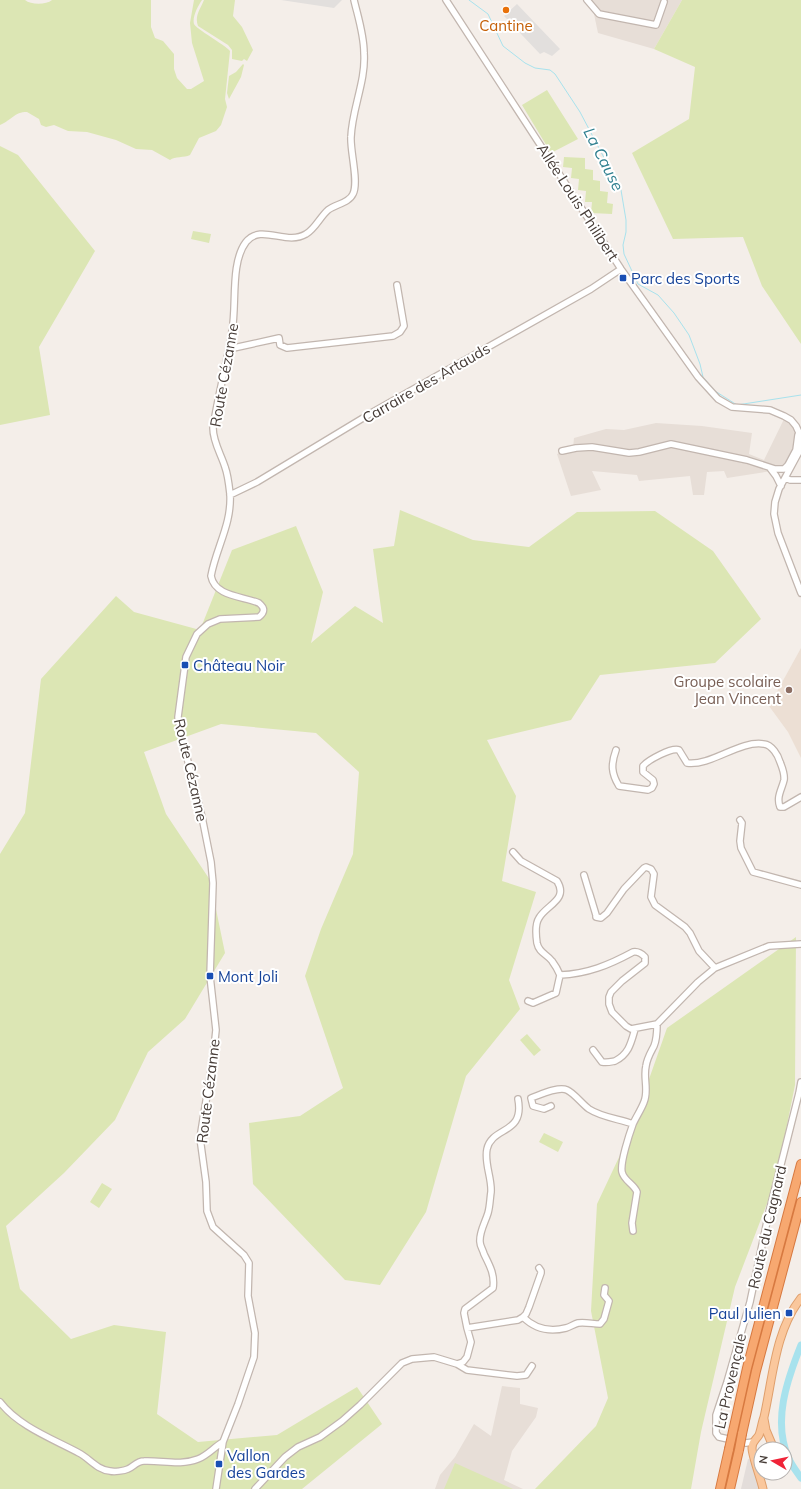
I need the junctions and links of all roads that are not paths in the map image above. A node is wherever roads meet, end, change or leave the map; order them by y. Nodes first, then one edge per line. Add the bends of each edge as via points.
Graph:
1 (354, 0) edge
2 (446, 0) edge
3 (587, 0) edge
4 (664, 2) dead end
5 (621, 269) junction
6 (397, 285) dead end
7 (229, 349) junction
8 (798, 432) junction
9 (562, 451) dead end
10 (768, 467) junction
11 (786, 478) junction
12 (799, 480) edge
13 (781, 486) junction
14 (230, 495) junction
15 (801, 593) edge
16 (616, 750) dead end
17 (801, 797) edge
18 (740, 820) dead end
19 (513, 852) dead end
20 (584, 875) dead end
21 (801, 885) edge
22 (801, 944) edge
23 (715, 968) junction
24 (560, 975) junction
25 (528, 1001) dead end
26 (657, 1024) junction
27 (635, 1029) junction
28 (594, 1050) dead end
29 (801, 1082) edge
30 (518, 1099) dead end
31 (551, 1106) dead end
32 (633, 1124) junction
33 (801, 1164) edge
34 (801, 1202) edge
35 (633, 1231) dead end
36 (540, 1268) dead end
37 (605, 1288) dead end
38 (801, 1298) edge
39 (523, 1317) junction
40 (467, 1328) junction
41 (457, 1364) junction
42 (532, 1366) dead end
43 (0, 1402) edge
44 (764, 1417) junction
45 (770, 1439) joint
46 (223, 1442) junction
47 (751, 1443) junction
48 (753, 1448) edge
49 (216, 1489) edge
50 (255, 1489) edge
51 (720, 1489) edge
52 (730, 1489) edge

1 - 7 street, Route Cézanne via 364,57 351,136 354,193 348,200 329,210 305,235 287,238 259,234 246,242 236,272
2 - 5 street, Allée Louis Philibert
3 - 4 street via 598,14 656,25
5 - 8 street, Allée Louis Philibert via 698,377 718,399 732,407 770,410 791,420
5 - 14 street, Carraire des Artauds via 257,482
6 - 7 street via 404,326 393,336 287,348 280,345 278,338
7 - 14 street, Route Cézanne via 213,428 227,473
8 - 10 street via 796,450 788,466 780,469
8 - 11 street via 800,450
9 - 10 street via 592,447 629,453 671,444
10 - 13 street
11 - 12 street
11 - 13 street
13 - 15 street via 774,508 776,527
14 - 46 street, Route Cézanne via 229,519 212,570 212,582 223,592 260,603 264,610 259,617 213,621 197,634 186,657 178,717 202,817 213,883 210,976 216,1030 200,1138 207,1211 214,1227 249,1263 248,1296 255,1333 254,1358
16 - 17 street via 611,769 619,786 648,790 654,784 643,772 643,766 676,749 686,763 692,764 742,747 765,744 772,748 780,760 784,779 778,800 780,807 784,808
18 - 21 street via 741,848 753,872
19 - 24 street via 521,861 557,881 560,886 558,898 539,917 536,933 539,950 553,962
20 - 23 street via 596,917 601,918 644,868 651,869 654,874 651,897 656,905 685,927 699,951
22 - 23 street via 769,946
23 - 26 street
24 - 25 street via 556,993 533,1003
24 - 27 street via 588,972 614,963 633,952 642,954 645,963 622,981 609,997 612,1012 626,1026
26 - 27 street
26 - 32 street via 657,1036 645,1067 647,1093
27 - 28 street via 628,1051 618,1059 608,1063 602,1062
29 - 47 street, Route du Cagnard via 750,1302 716,1415 716,1433 719,1437
30 - 40 street via 518,1117 513,1125 493,1138 487,1147 491,1192 488,1212 480,1234 480,1244 492,1269 493,1288 465,1309
31 - 32 street via 544,1109 533,1106 531,1098 560,1089 567,1090 590,1109
32 - 35 street via 622,1166 624,1177 637,1192
33 - 51 highway, La Provençale, bridge via 747,1368
34 - 52 highway, La Provençale, bridge via 756,1371
36 - 39 street via 542,1271
37 - 39 street via 604,1295 610,1301 600,1324 584,1323 566,1328 541,1329 532,1326
38 - 44 main road via 790,1315 781,1338
39 - 40 street
40 - 41 street via 471,1342 467,1357
41 - 42 street via 467,1370 522,1376 529,1372
41 - 50 street via 434,1357 412,1359 402,1363 342,1421 285,1457
43 - 46 street via 17,1419 109,1471 127,1470 142,1461 188,1462 209,1454
44 - 45 main road
44 - 47 main road via 759,1435
45 - 47 main road via 765,1437
46 - 49 street, Route Cézanne
47 - 48 main road

